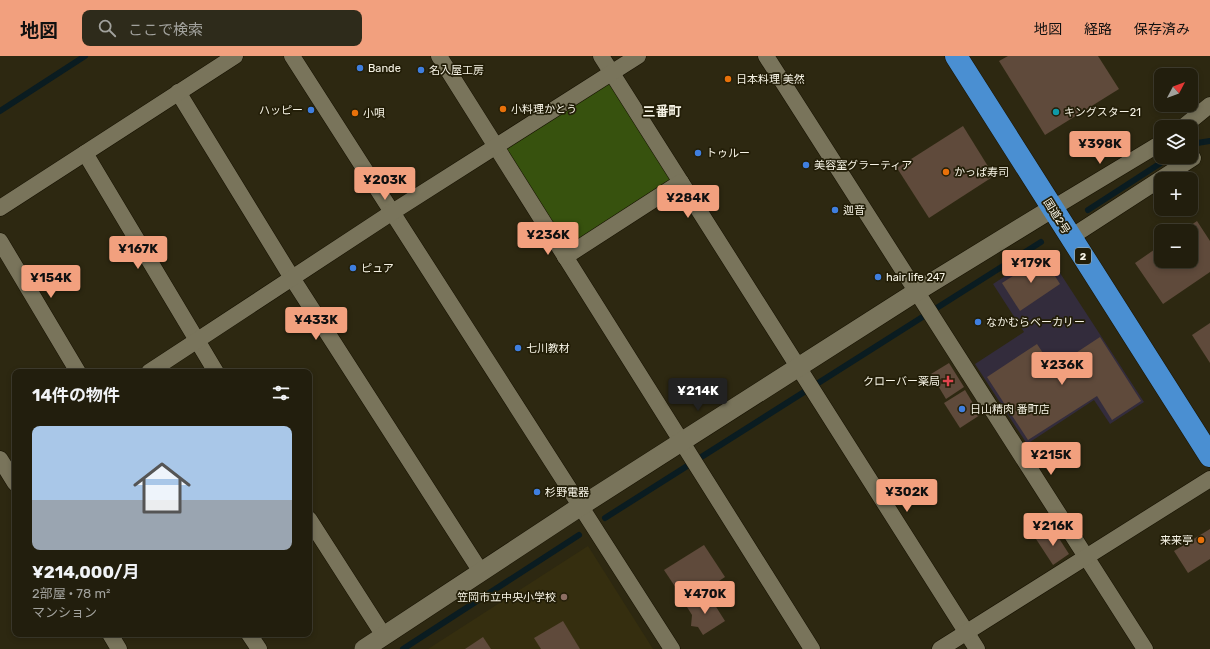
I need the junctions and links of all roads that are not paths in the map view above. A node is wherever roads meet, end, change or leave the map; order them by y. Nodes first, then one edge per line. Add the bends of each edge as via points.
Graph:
1 (235, 56) edge
2 (292, 56) edge
3 (439, 56) edge
4 (601, 56) edge
5 (638, 56) edge
6 (766, 56) edge
7 (956, 56) edge
8 (612, 73) junction
9 (178, 92) junction
10 (1210, 105) edge
11 (1192, 120) edge
12 (496, 148) junction
13 (1154, 148) edge
14 (85, 153) junction
15 (1184, 164) edge
16 (681, 182) junction
17 (0, 208) edge
18 (1053, 208) junction
19 (391, 213) junction
20 (1071, 237) junction
21 (0, 241) edge
22 (565, 257) junction
23 (292, 278) junction
24 (924, 305) junction
25 (196, 341) junction
26 (76, 369) edge
27 (154, 369) edge
28 (214, 369) edge
29 (806, 380) junction
30 (689, 455) junction
31 (1210, 456) edge
32 (5, 464) edge
33 (12, 477) edge
34 (1210, 479) edge
35 (581, 506) junction
36 (312, 523) edge
37 (1086, 557) junction
38 (481, 572) junction
39 (966, 632) junction
40 (384, 636) junction
41 (112, 637) edge
42 (251, 637) edge
43 (119, 649) edge
44 (259, 649) edge
45 (364, 649) edge
46 (672, 649) edge
47 (812, 649) edge
48 (940, 649) edge
49 (977, 649) edge
50 (1145, 649) edge

1 - 9 street
2 - 19 street
3 - 12 street
4 - 8 street
5 - 8 street
6 - 24 street
7 - 18 highway, 国道2号 / 2
8 - 12 street
8 - 16 street
9 - 14 street
9 - 23 street
10 - 11 street
12 - 19 street
12 - 22 street
13 - 18 street
14 - 17 street
14 - 25 street
15 - 20 street
16 - 22 street
16 - 29 street
18 - 20 highway, 国道2号 / 2
18 - 24 street
19 - 23 street
19 - 35 street
20 - 31 highway, 国道2号 / 2
21 - 26 street
22 - 30 street
23 - 25 street
23 - 38 street
24 - 29 street
24 - 37 street
25 - 27 street
25 - 28 street
29 - 30 street
29 - 39 street
30 - 35 street
30 - 47 street
32 - 33 street
34 - 37 street
35 - 38 street
35 - 46 street
36 - 40 street
37 - 39 street
37 - 50 street
38 - 40 street
39 - 48 street
39 - 49 street
40 - 45 street
41 - 43 street
42 - 44 street

